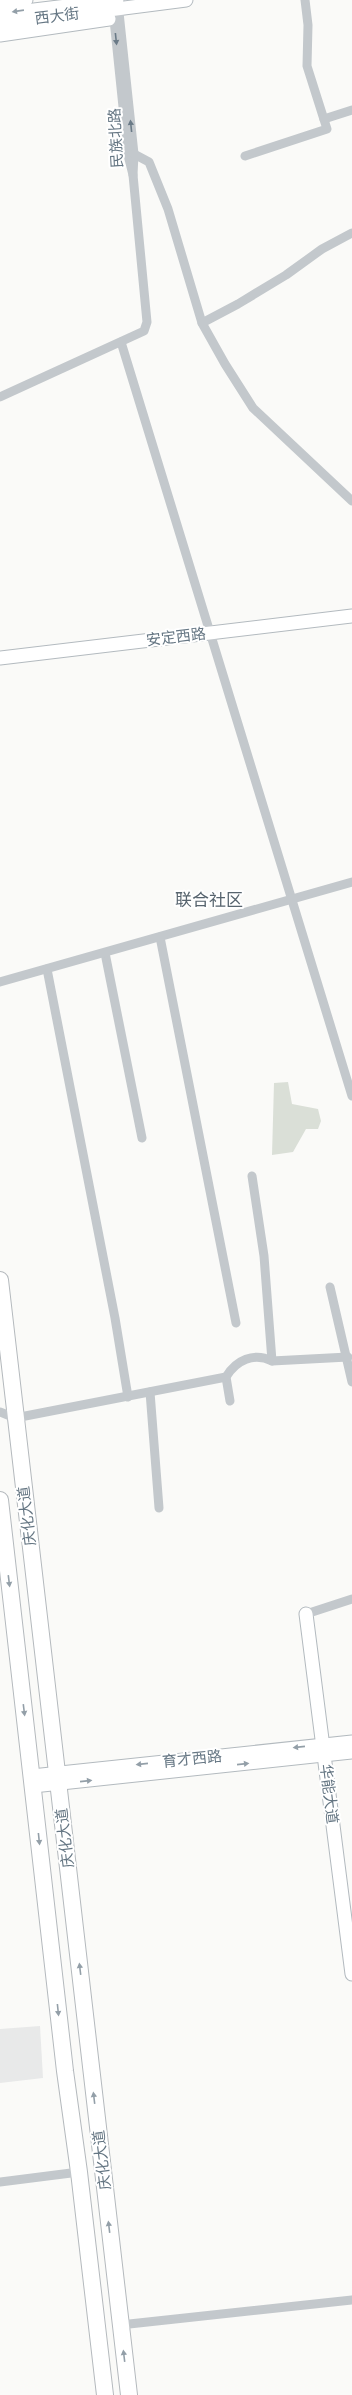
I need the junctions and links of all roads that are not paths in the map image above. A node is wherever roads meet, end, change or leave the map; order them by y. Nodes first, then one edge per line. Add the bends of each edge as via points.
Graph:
1 (26, 0) edge
2 (186, 0) edge
3 (305, 0) edge
4 (0, 4) edge
5 (79, 6) edge
6 (116, 8) edge
7 (0, 14) edge
8 (0, 24) edge
9 (0, 35) edge
10 (352, 110) edge
11 (324, 119) junction
12 (134, 154) junction
13 (245, 156) dead end
14 (133, 175) junction
15 (352, 233) edge
16 (202, 322) junction
17 (121, 342) junction
18 (0, 397) edge
19 (352, 501) edge
20 (352, 616) edge
21 (352, 623) edge
22 (212, 636) junction
23 (0, 658) edge
24 (0, 665) edge
25 (352, 882) edge
26 (293, 898) junction
27 (160, 937) junction
28 (105, 953) junction
29 (48, 969) junction
30 (0, 982) edge
31 (352, 1096) edge
32 (142, 1138) dead end
33 (252, 1176) dead end
34 (0, 1280) edge
35 (330, 1287) dead end
36 (236, 1323) dead end
37 (348, 1357) junction
38 (272, 1362) junction
39 (226, 1377) junction
40 (352, 1382) edge
41 (150, 1392) junction
42 (128, 1396) junction
43 (230, 1401) dead end
44 (0, 1412) edge
45 (16, 1418) junction
46 (0, 1500) edge
47 (159, 1508) dead end
48 (352, 1599) edge
49 (308, 1613) joint
50 (352, 1742) edge
51 (326, 1750) junction
52 (352, 1752) edge
53 (58, 1779) junction
54 (32, 1781) junction
55 (352, 1929) edge
56 (352, 1974) edge
57 (79, 2172) junction
58 (0, 2182) edge
59 (352, 2300) edge
60 (120, 2325) junction
61 (105, 2395) edge
62 (129, 2395) edge

1 - 4 street
2 - 6 street, 西大街
3 - 11 street via 308,25 307,66
5 - 6 street, 西大街
5 -> 7 street, 西大街
5 - 8 street, 西大街
6 - 9 street
12 -> 6 street, 民族北路
6 -> 14 street, 民族北路 via 128,155
10 - 11 street
11 - 13 street via 327,129
12 - 14 street, 民族北路
12 - 16 street via 149,162 168,209
14 - 17 street via 147,322 144,331
15 - 16 street via 322,249 286,275
16 - 19 street via 253,408
17 - 18 street
17 - 22 street
20 - 22 street, 安定西路
21 - 22 street, 安定西路
22 - 23 street, 安定西路
22 - 24 street, 安定西路
22 - 26 street
25 - 26 street
26 - 27 street
26 - 31 street
27 - 28 street
27 - 36 street
28 - 29 street
28 - 32 street
29 - 30 street
29 - 42 street
33 - 38 street via 264,1256
34 - 45 highway, 庆化大道
35 - 37 street
37 - 38 street
37 - 40 street
38 - 39 street via 264,1357 243,1360 230,1370
39 - 41 street
39 - 43 street
41 - 42 street
41 - 47 street
42 - 45 street
44 - 45 street
45 - 53 highway, 庆化大道
46 -> 54 highway, 庆化大道
48 - 49 street
49 - 51 street, 华能大道
50 - 51 street, 育才西路
51 - 52 street, 育才西路
51 - 53 street, 育才西路
51 - 55 street, 华能大道
51 - 56 street, 华能大道
53 - 54 street, 育才西路
60 -> 53 highway, 庆化大道
54 -> 57 highway, 庆化大道
57 - 58 street
57 - 61 highway, 庆化大道
59 - 60 street
62 -> 60 highway, 庆化大道

